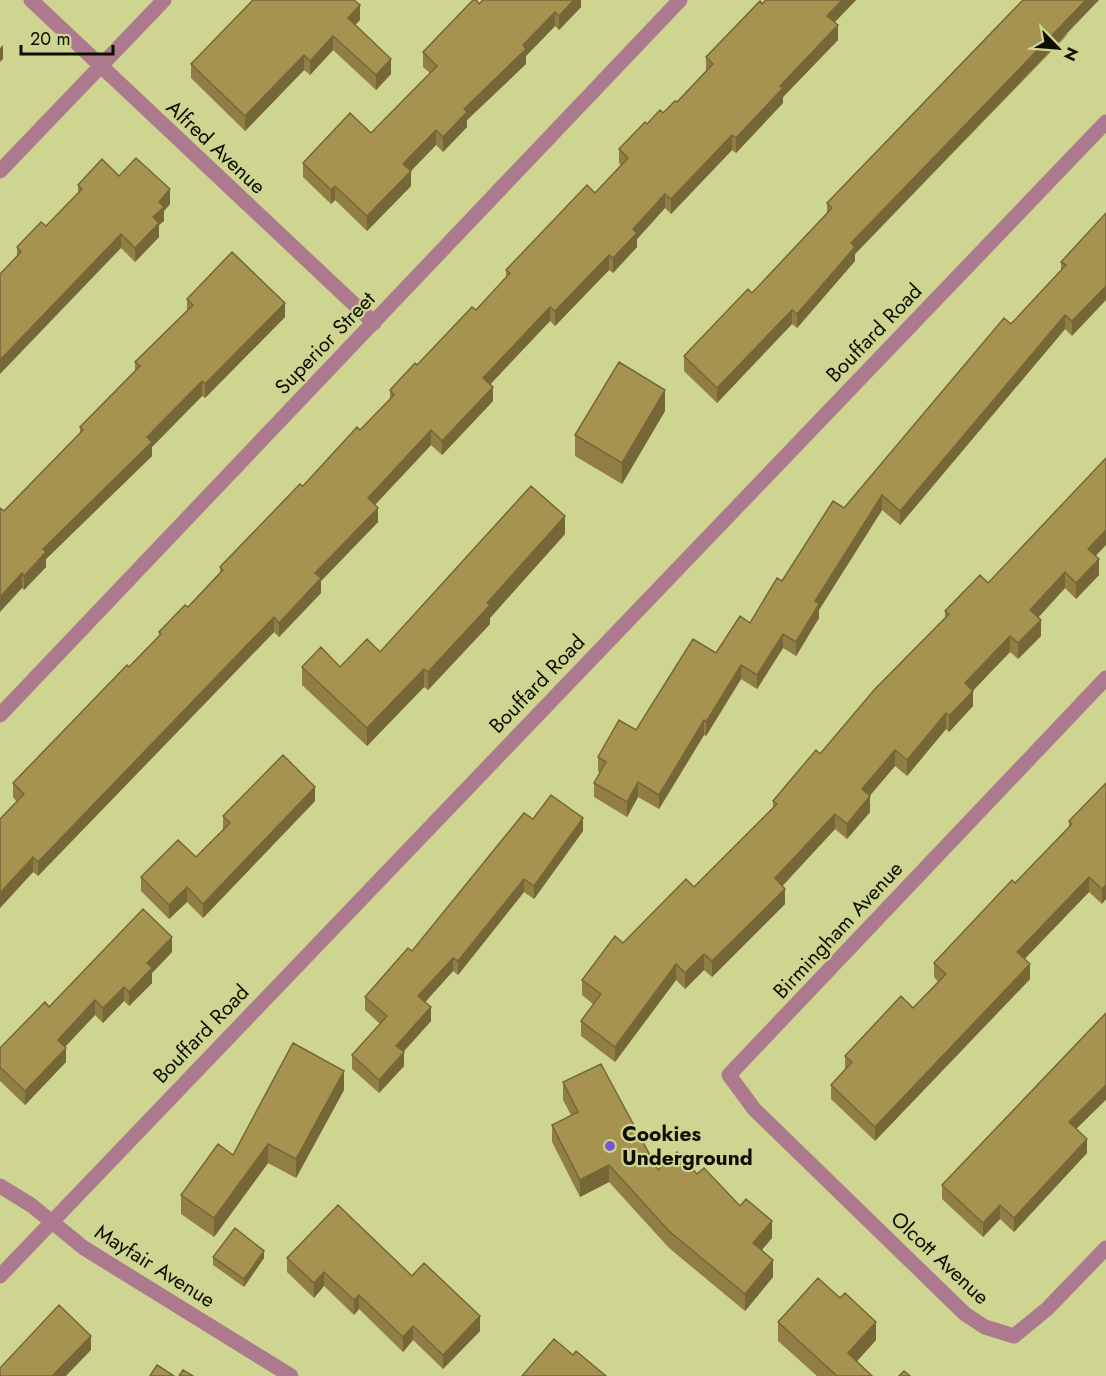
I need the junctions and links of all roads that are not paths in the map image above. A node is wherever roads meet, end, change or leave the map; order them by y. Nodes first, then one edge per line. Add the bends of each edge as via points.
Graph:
1 (31, 0) edge
2 (164, 0) edge
3 (680, 0) edge
4 (100, 67) junction
5 (1106, 122) edge
6 (0, 171) edge
7 (374, 322) junction
8 (1106, 678) edge
9 (0, 715) edge
10 (0, 1186) edge
11 (857, 1210) joint
12 (51, 1221) junction
13 (1106, 1248) edge
14 (0, 1276) edge
15 (291, 1376) edge

1 - 4 street, Alfred Avenue
2 - 4 street
3 - 7 street, Superior Street
4 - 6 street
4 - 7 street, Alfred Avenue
5 - 12 street, Bouffard Road
7 - 9 street, Superior Street
8 - 11 street, Birmingham Avenue via 729,1075 754,1109
10 - 12 street, Mayfair Avenue
11 - 13 street, Olcott Avenue via 965,1314 985,1327 1014,1336 1047,1309
12 - 14 street, Bouffard Road
12 - 15 street, Mayfair Avenue via 84,1248

